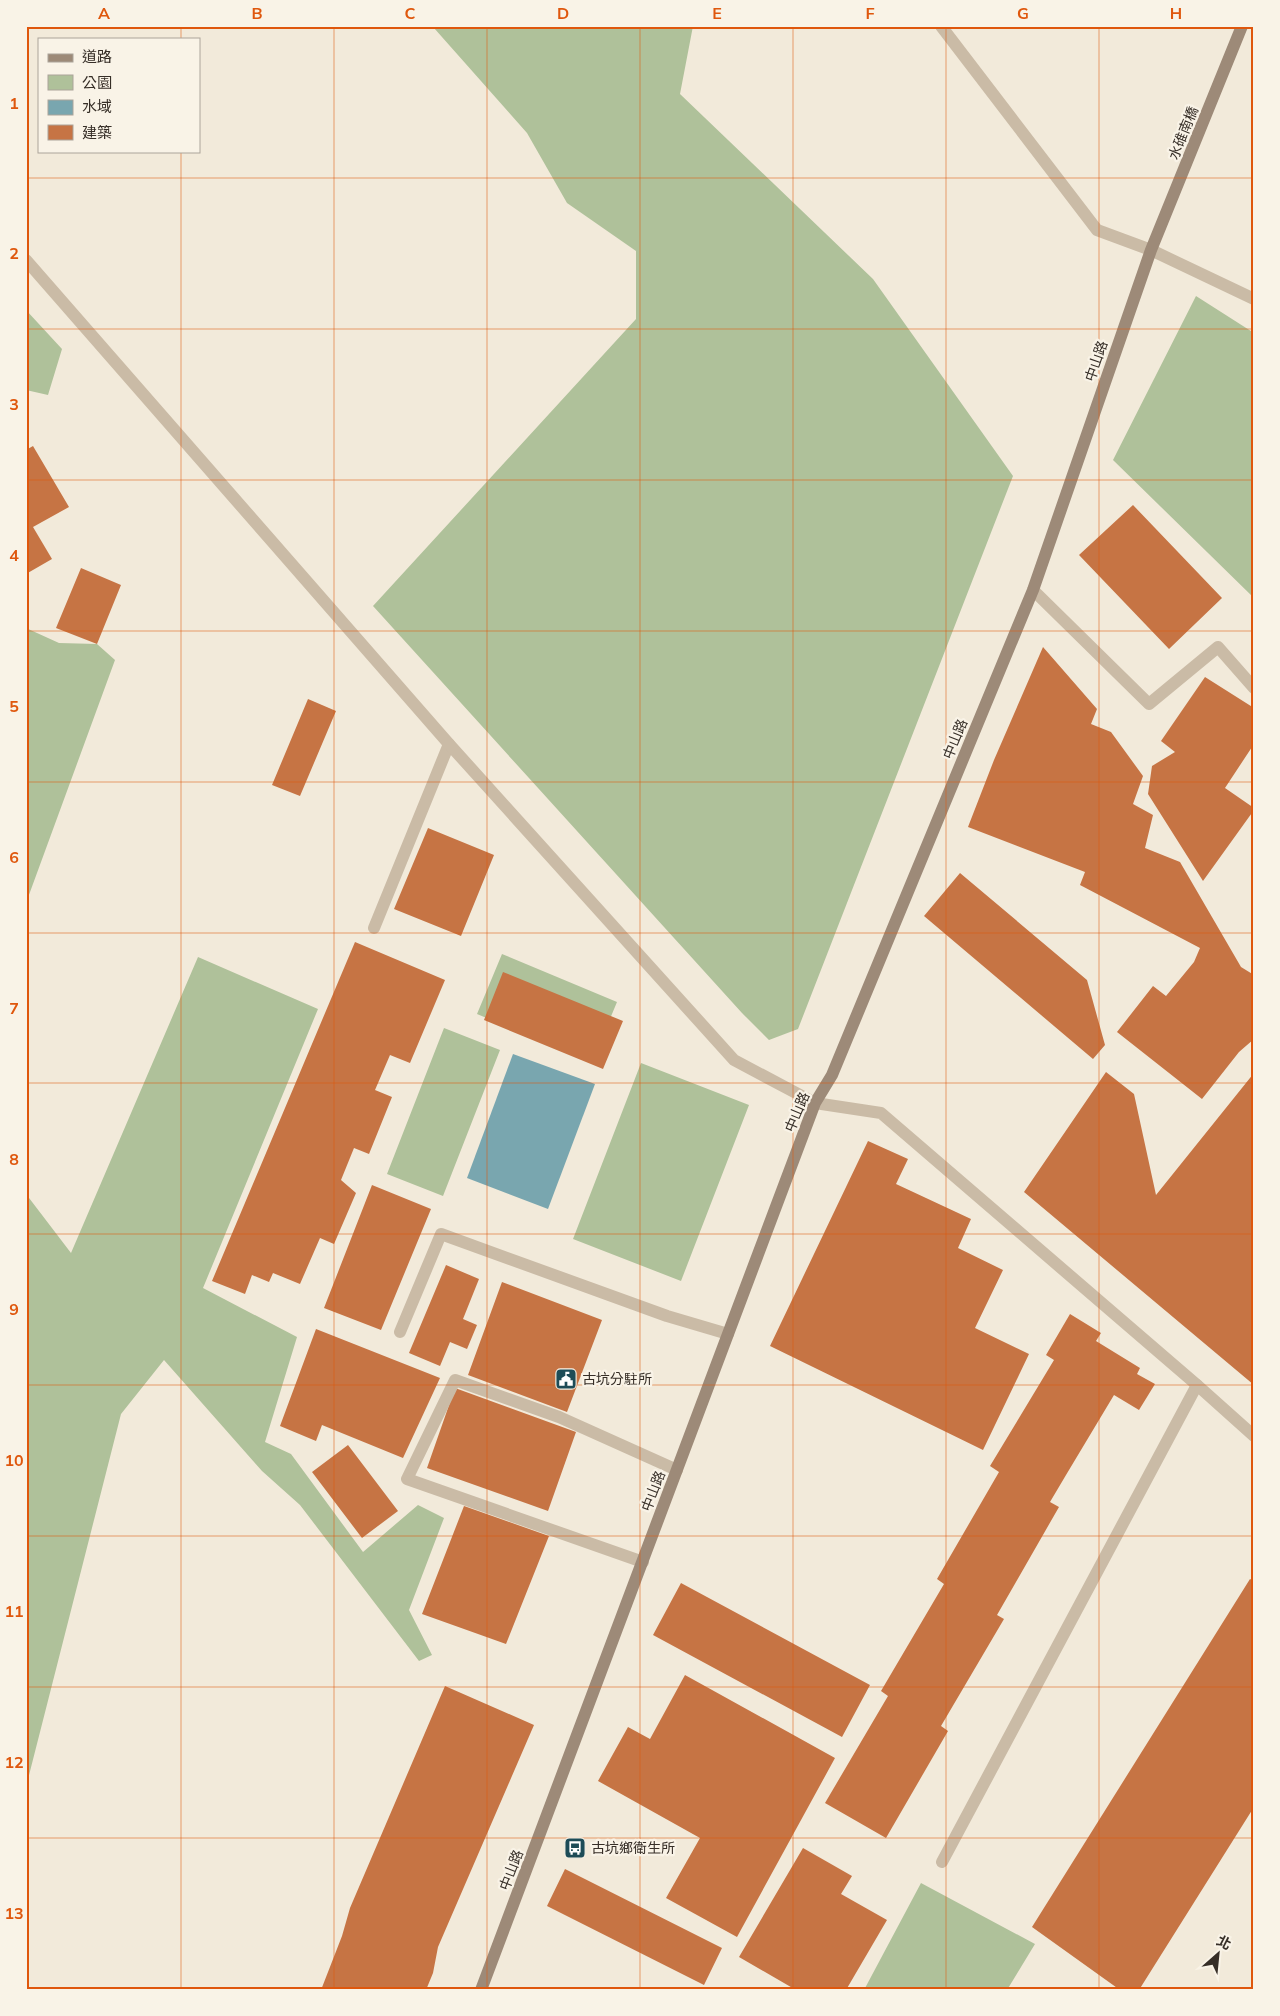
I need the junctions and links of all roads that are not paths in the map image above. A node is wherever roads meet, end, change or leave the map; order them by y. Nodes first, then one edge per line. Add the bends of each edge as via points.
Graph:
1 (942, 26) edge
2 (1242, 26) edge
3 (1151, 250) junction
4 (26, 260) edge
5 (1254, 299) edge
6 (1033, 590) junction
7 (1254, 688) edge
8 (449, 744) junction
9 (374, 928) dead end
10 (815, 1103) junction
11 (400, 1332) dead end
12 (728, 1334) junction
13 (1197, 1385) junction
14 (1254, 1436) edge
15 (677, 1470) junction
16 (643, 1562) junction
17 (942, 1862) dead end
18 (481, 1990) edge

1 - 3 street via 1097,230
2 - 3 main road, 水碓南橋
3 - 5 street
3 - 6 main road, 中山路
4 - 8 street
6 - 7 street via 1149,704 1218,647
6 - 10 main road, 中山路 via 832,1075
8 - 9 street
8 - 10 street via 734,1060
10 - 12 main road, 中山路
10 - 13 street via 881,1113
11 - 12 street via 441,1234 667,1316
12 - 15 main road, 中山路
13 - 14 street
13 - 17 street
15 - 16 main road, 中山路
15 - 16 street via 559,1417 455,1380 406,1479
16 - 18 main road, 中山路

